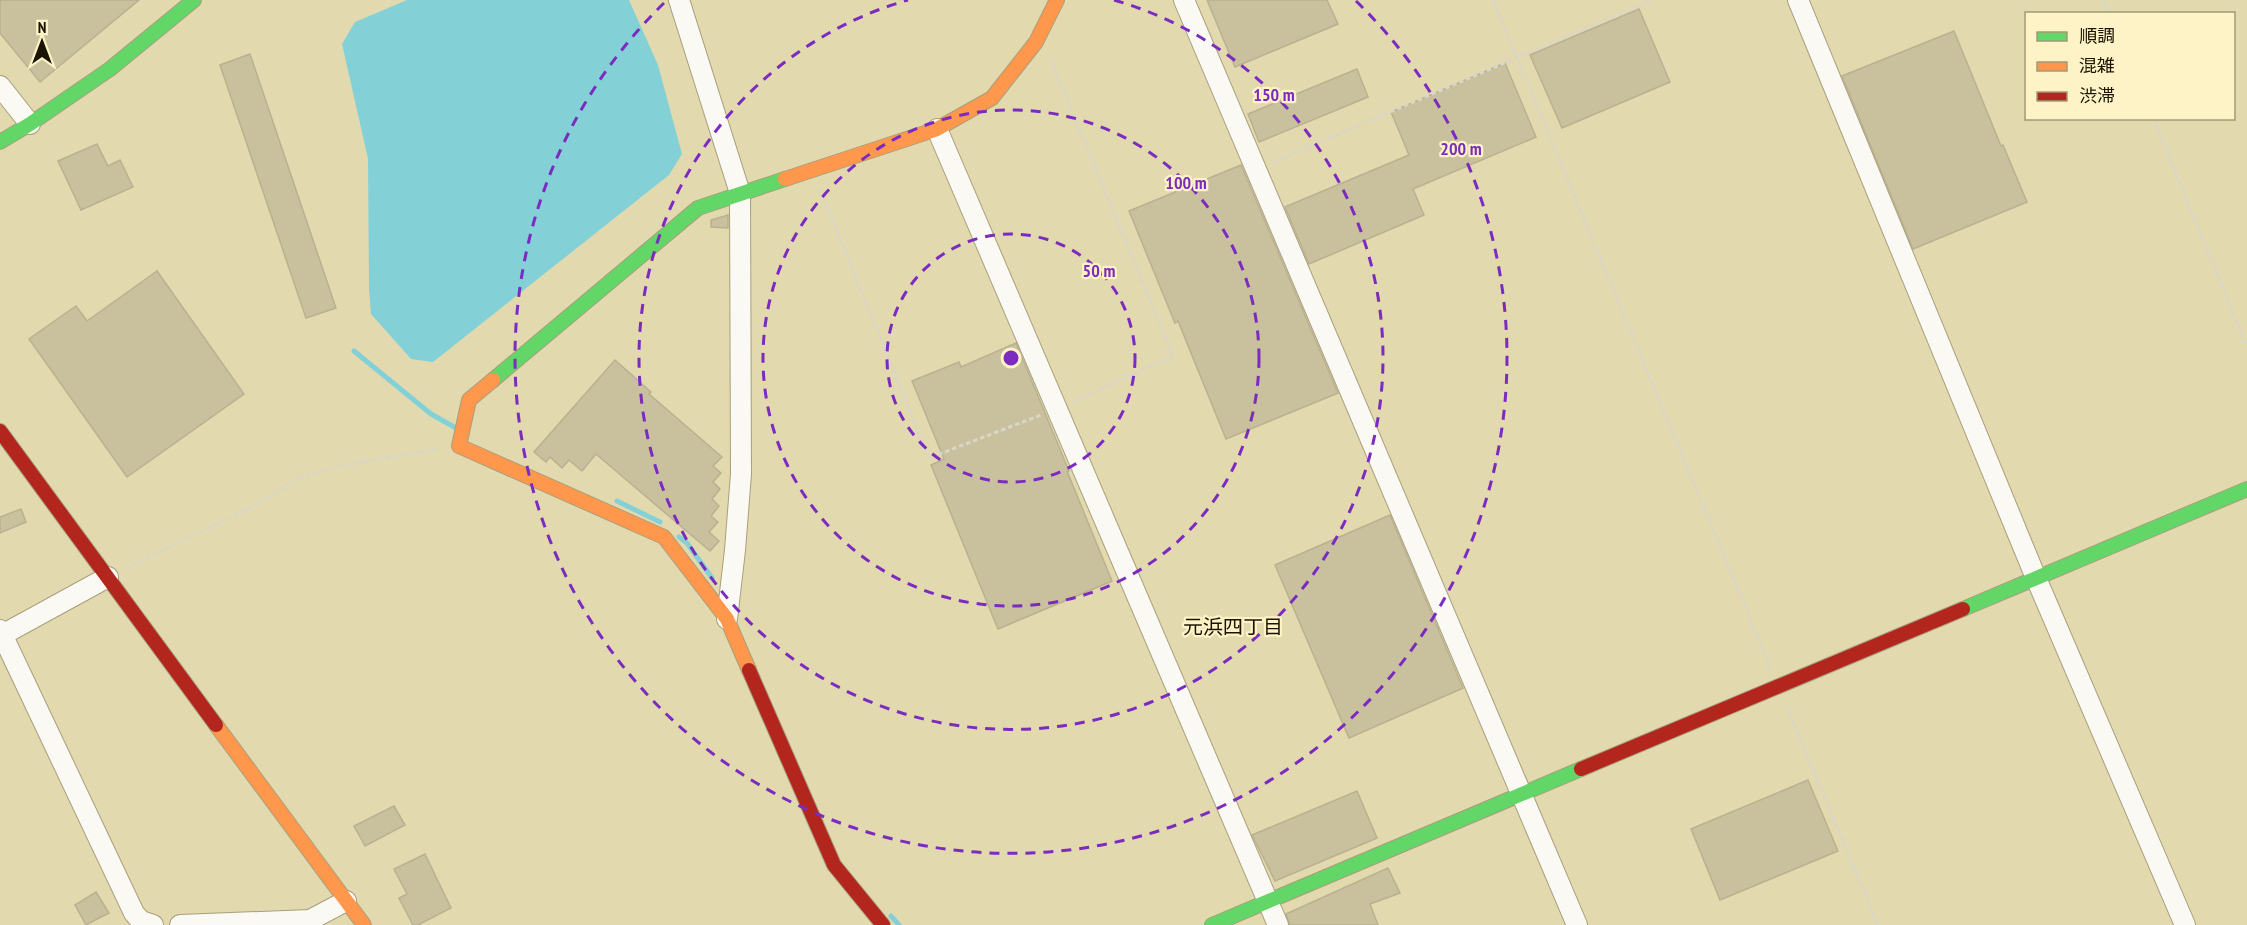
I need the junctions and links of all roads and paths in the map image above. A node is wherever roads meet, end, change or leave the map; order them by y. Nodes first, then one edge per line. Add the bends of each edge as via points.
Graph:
1 (194, 0) edge
2 (679, 0) edge
3 (1184, 0) edge
4 (1493, 0) edge
5 (1652, 0) edge
6 (1798, 0) edge
7 (1054, 2) edge
8 (1517, 58) junction
9 (0, 86) edge
10 (2153, 120) edge
11 (30, 124) junction
12 (937, 129) junction
13 (0, 142) edge
14 (1257, 169) junction
15 (740, 193) junction
16 (2247, 347) edge
17 (2, 438) edge
18 (459, 446) junction
19 (2247, 489) edge
20 (108, 577) junction
21 (2036, 578) junction
22 (727, 619) junction
23 (1, 633) edge
24 (1778, 686) junction
25 (1522, 795) junction
26 (346, 901) junction
27 (1268, 902) junction
28 (153, 925) edge
29 (180, 925) edge
30 (364, 925) edge
31 (883, 925) edge
32 (1212, 925) edge
33 (1278, 925) edge
34 (1577, 925) edge
35 (1878, 925) edge
36 (2185, 925) edge

1 - 11 street via 110,69
2 - 15 street
3 - 14 street
4 - 8 path
5 - 8 path
6 - 21 street
7 - 12 street via 1036,42 992,98
8 - 14 path
8 - 24 path
9 - 11 street
10 - 16 path
11 - 13 street
12 - 15 street
12 - 27 street
14 - 25 street
15 - 18 street via 698,208 469,400
15 - 22 street via 741,474
17 - 20 street
18 - 20 path via 345,465 299,477 261,503
18 - 22 street via 664,537
19 - 21 street
20 - 23 street
20 - 26 street
21 - 24 street
21 - 36 street
22 - 31 street via 834,865
23 - 28 street via 134,913 141,921
24 - 25 street
24 - 35 path
25 - 27 street
25 - 34 street
26 - 29 street via 310,920
26 - 30 street
27 - 32 street
27 - 33 street

